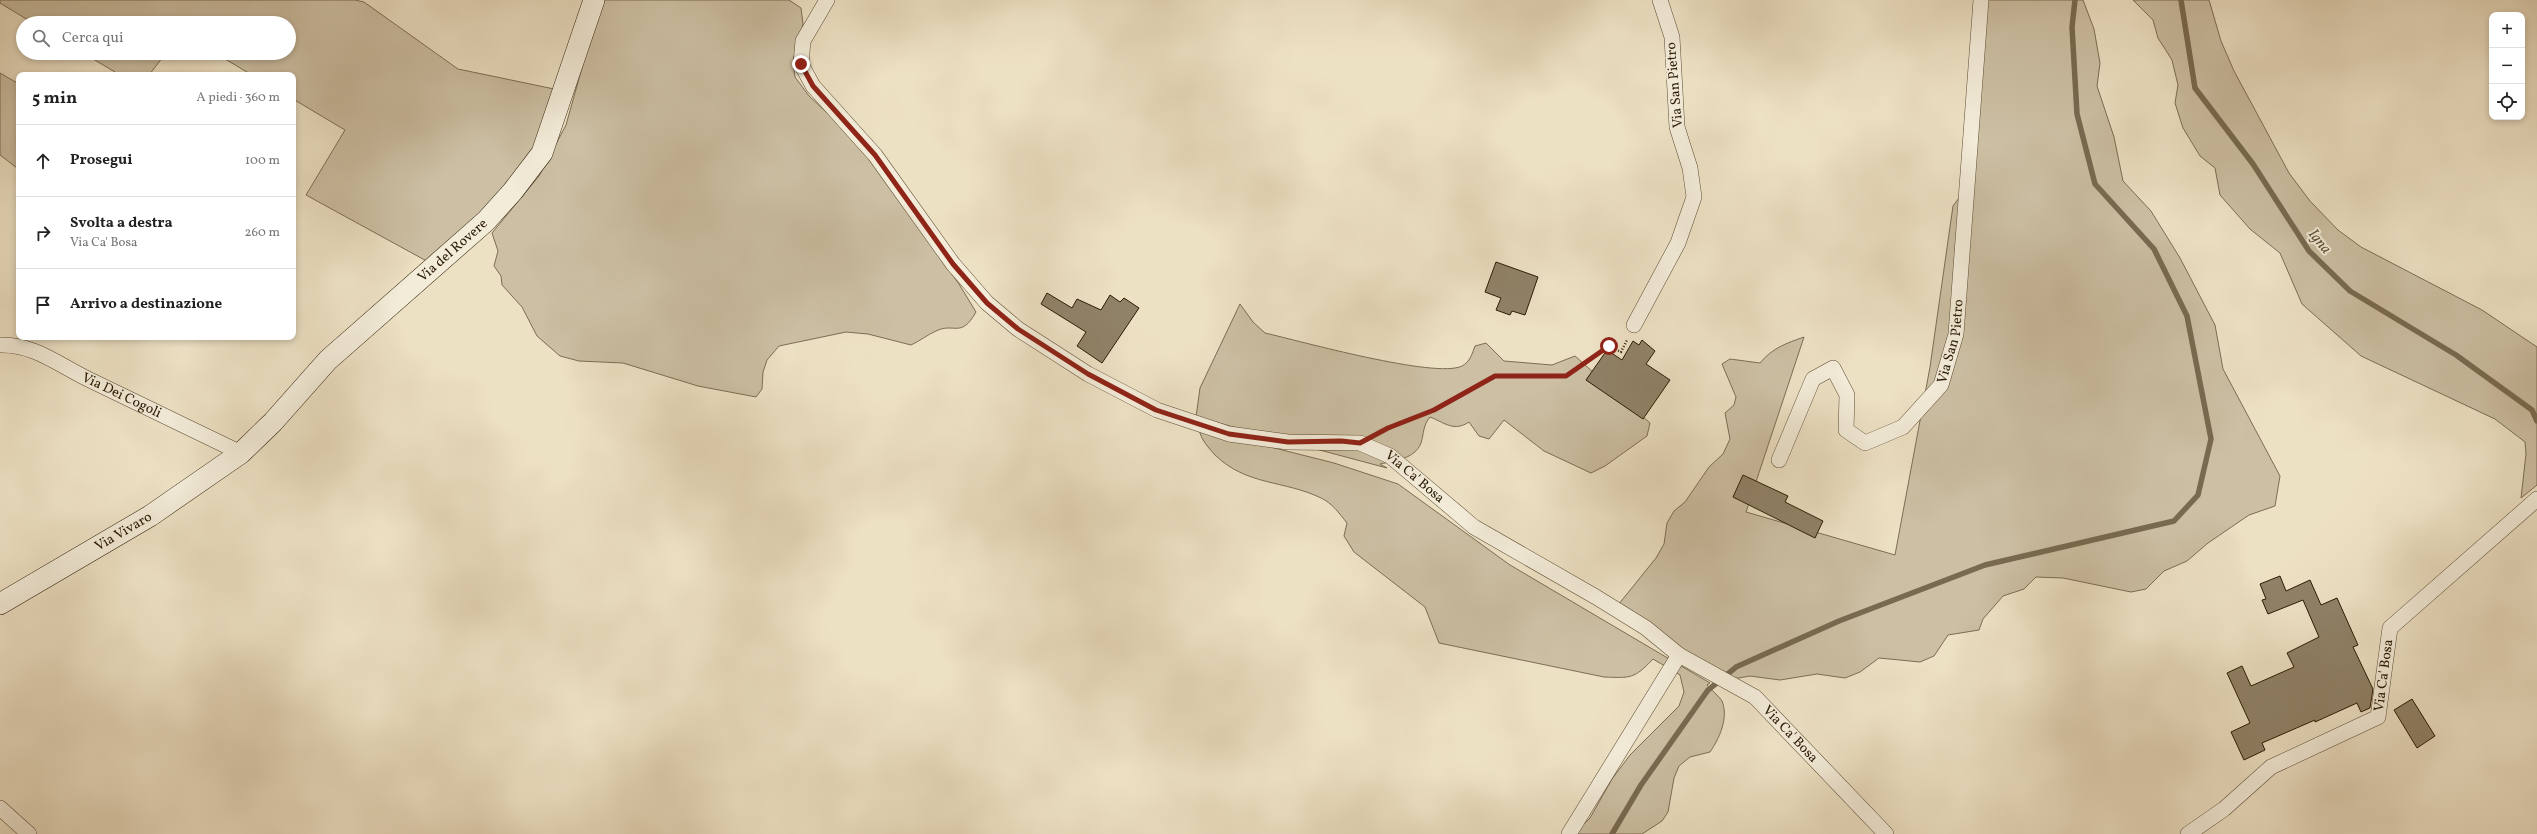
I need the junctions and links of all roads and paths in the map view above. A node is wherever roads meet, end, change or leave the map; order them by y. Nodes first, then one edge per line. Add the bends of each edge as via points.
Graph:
1 (594, 0) edge
2 (826, 0) edge
3 (1660, 0) edge
4 (1981, 0) edge
5 (1634, 325) joint
6 (0, 345) edge
7 (1360, 443) junction
8 (241, 453) junction
9 (1780, 460) dead end
10 (2537, 499) edge
11 (0, 604) edge
12 (1679, 655) junction
13 (0, 808) edge
14 (28, 834) edge
15 (1569, 834) edge
16 (1886, 834) edge
17 (2188, 834) edge

1 - 8 street, Via del Rovere via 542,153 513,191 486,221 328,360 273,422
2 - 7 street, Via Ca' Bosa via 803,41 801,64 813,86 875,155 953,264 987,303 1088,374 1156,410 1229,434 1288,442
3 - 5 street, Via San Pietro via 1672,37 1677,127 1690,168 1694,197 1678,243
4 - 9 street, Via San Pietro via 1956,334 1942,385 1903,427 1865,443 1846,430 1847,395 1832,368 1813,378
5 - 7 path via 1621,352 1609,346 1566,376 1495,376 1434,410 1388,428
6 - 8 street, Via Dei Cogoli via 16,345 52,358 88,379
7 - 12 street, Via Ca' Bosa via 1390,456 1474,527 1596,596 1646,628
8 - 11 street, Via Vivaro via 150,516
10 - 17 street, Via Ca' Bosa via 2390,628 2378,717 2271,767 2224,809
12 - 15 street
12 - 16 street, Via Ca' Bosa via 1755,697
13 - 14 street

